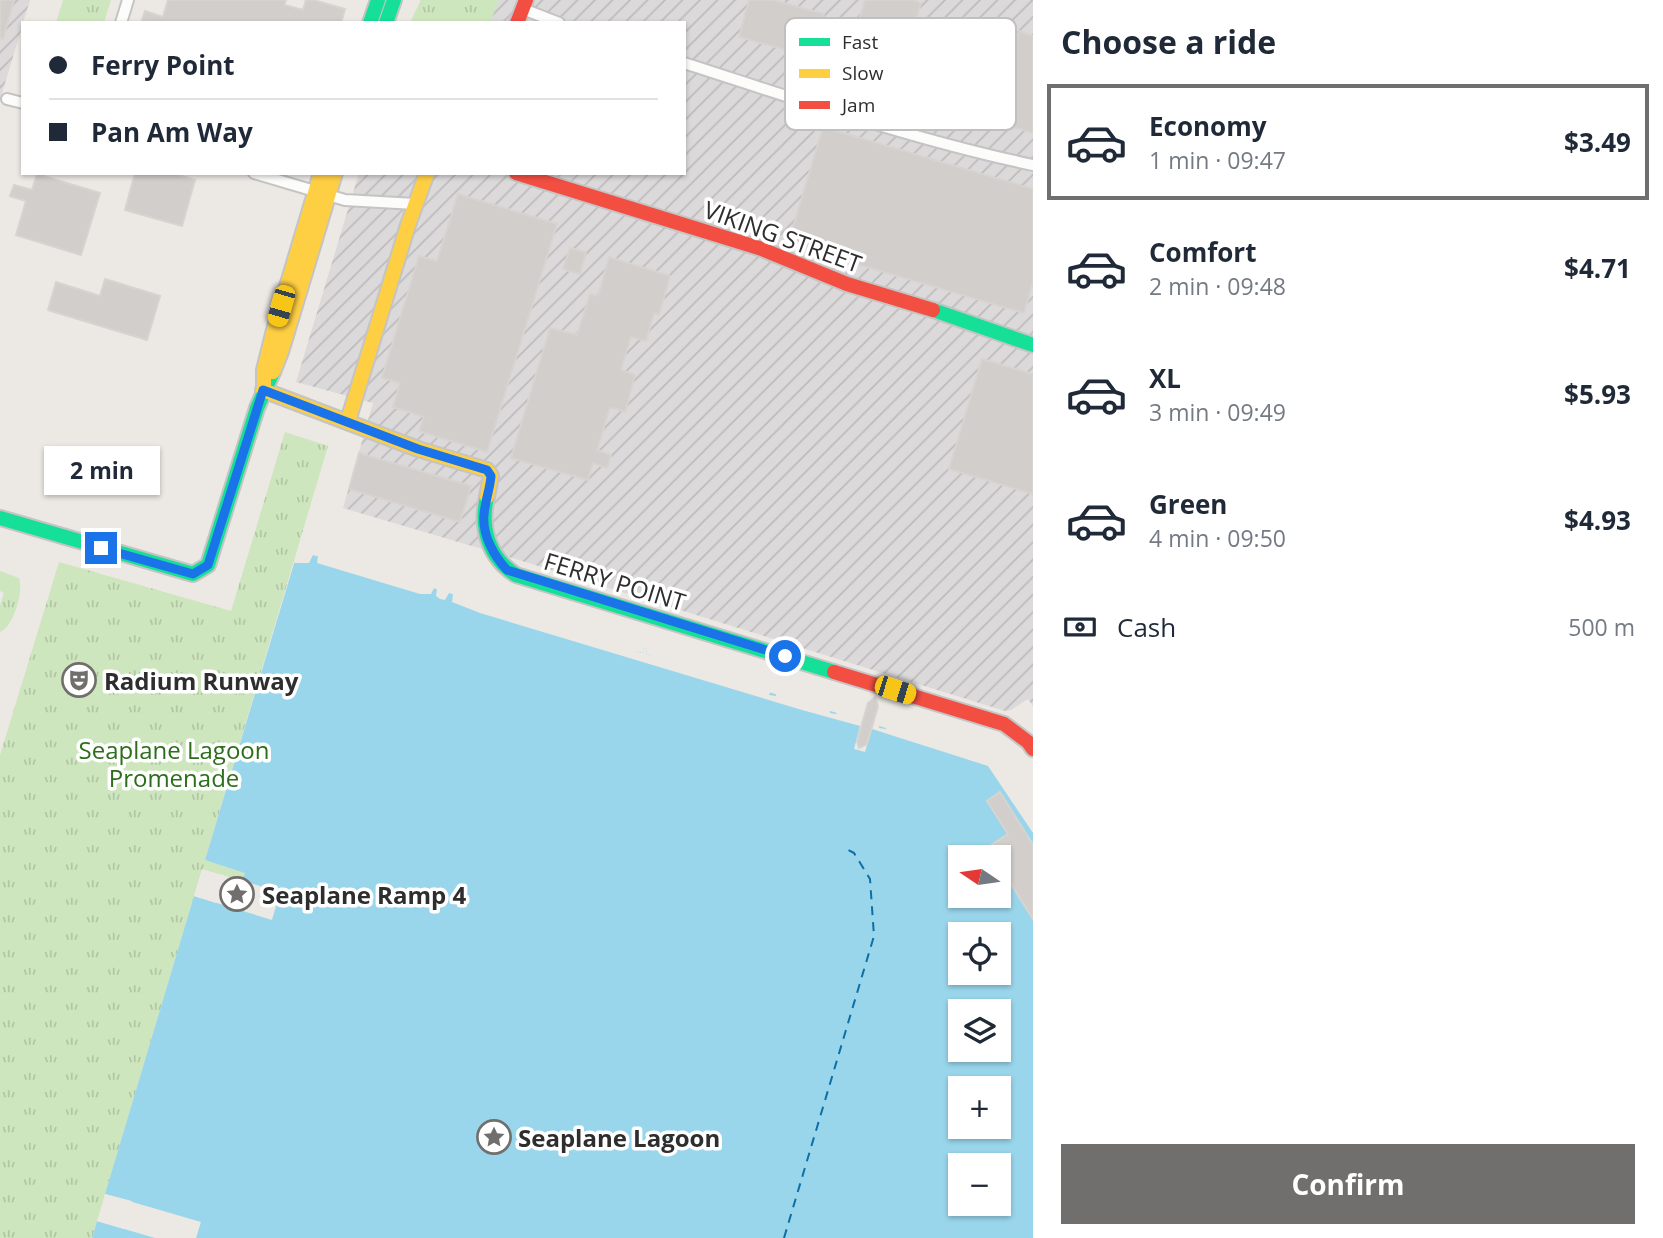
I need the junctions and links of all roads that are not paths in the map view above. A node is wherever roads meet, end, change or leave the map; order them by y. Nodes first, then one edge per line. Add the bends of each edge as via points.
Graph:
1 (128, 0) edge
2 (378, 0) edge
3 (394, 0) edge
4 (522, 11) edge
5 (122, 21) edge
6 (371, 21) edge
7 (387, 21) edge
8 (553, 21) edge
9 (686, 64) edge
10 (785, 94) edge
11 (8, 99) dead end
12 (21, 102) edge
13 (900, 130) edge
14 (1033, 165) edge
15 (260, 175) edge
16 (321, 175) edge
17 (334, 175) edge
18 (426, 175) edge
19 (522, 175) edge
20 (322, 194) junction
21 (415, 204) junction
22 (1033, 345) edge
23 (263, 390) junction
24 (348, 421) junction
25 (0, 518) edge
26 (1033, 749) edge

1 - 5 street
2 - 6 street
3 - 7 street
4 - 8 street
9 - 10 street
11 - 12 street
13 - 14 street
15 - 20 street
16 - 20 street
17 - 20 street
18 - 21 street
19 - 22 street, VIKING STREET via 759,248 847,284
20 - 21 street via 351,201
20 - 23 street via 281,352
21 - 24 street
23 - 24 street, FERRY POINT
23 - 25 street via 208,565 193,574
24 - 26 street, FERRY POINT via 487,470 491,476 485,530 500,563 516,575 1004,724

